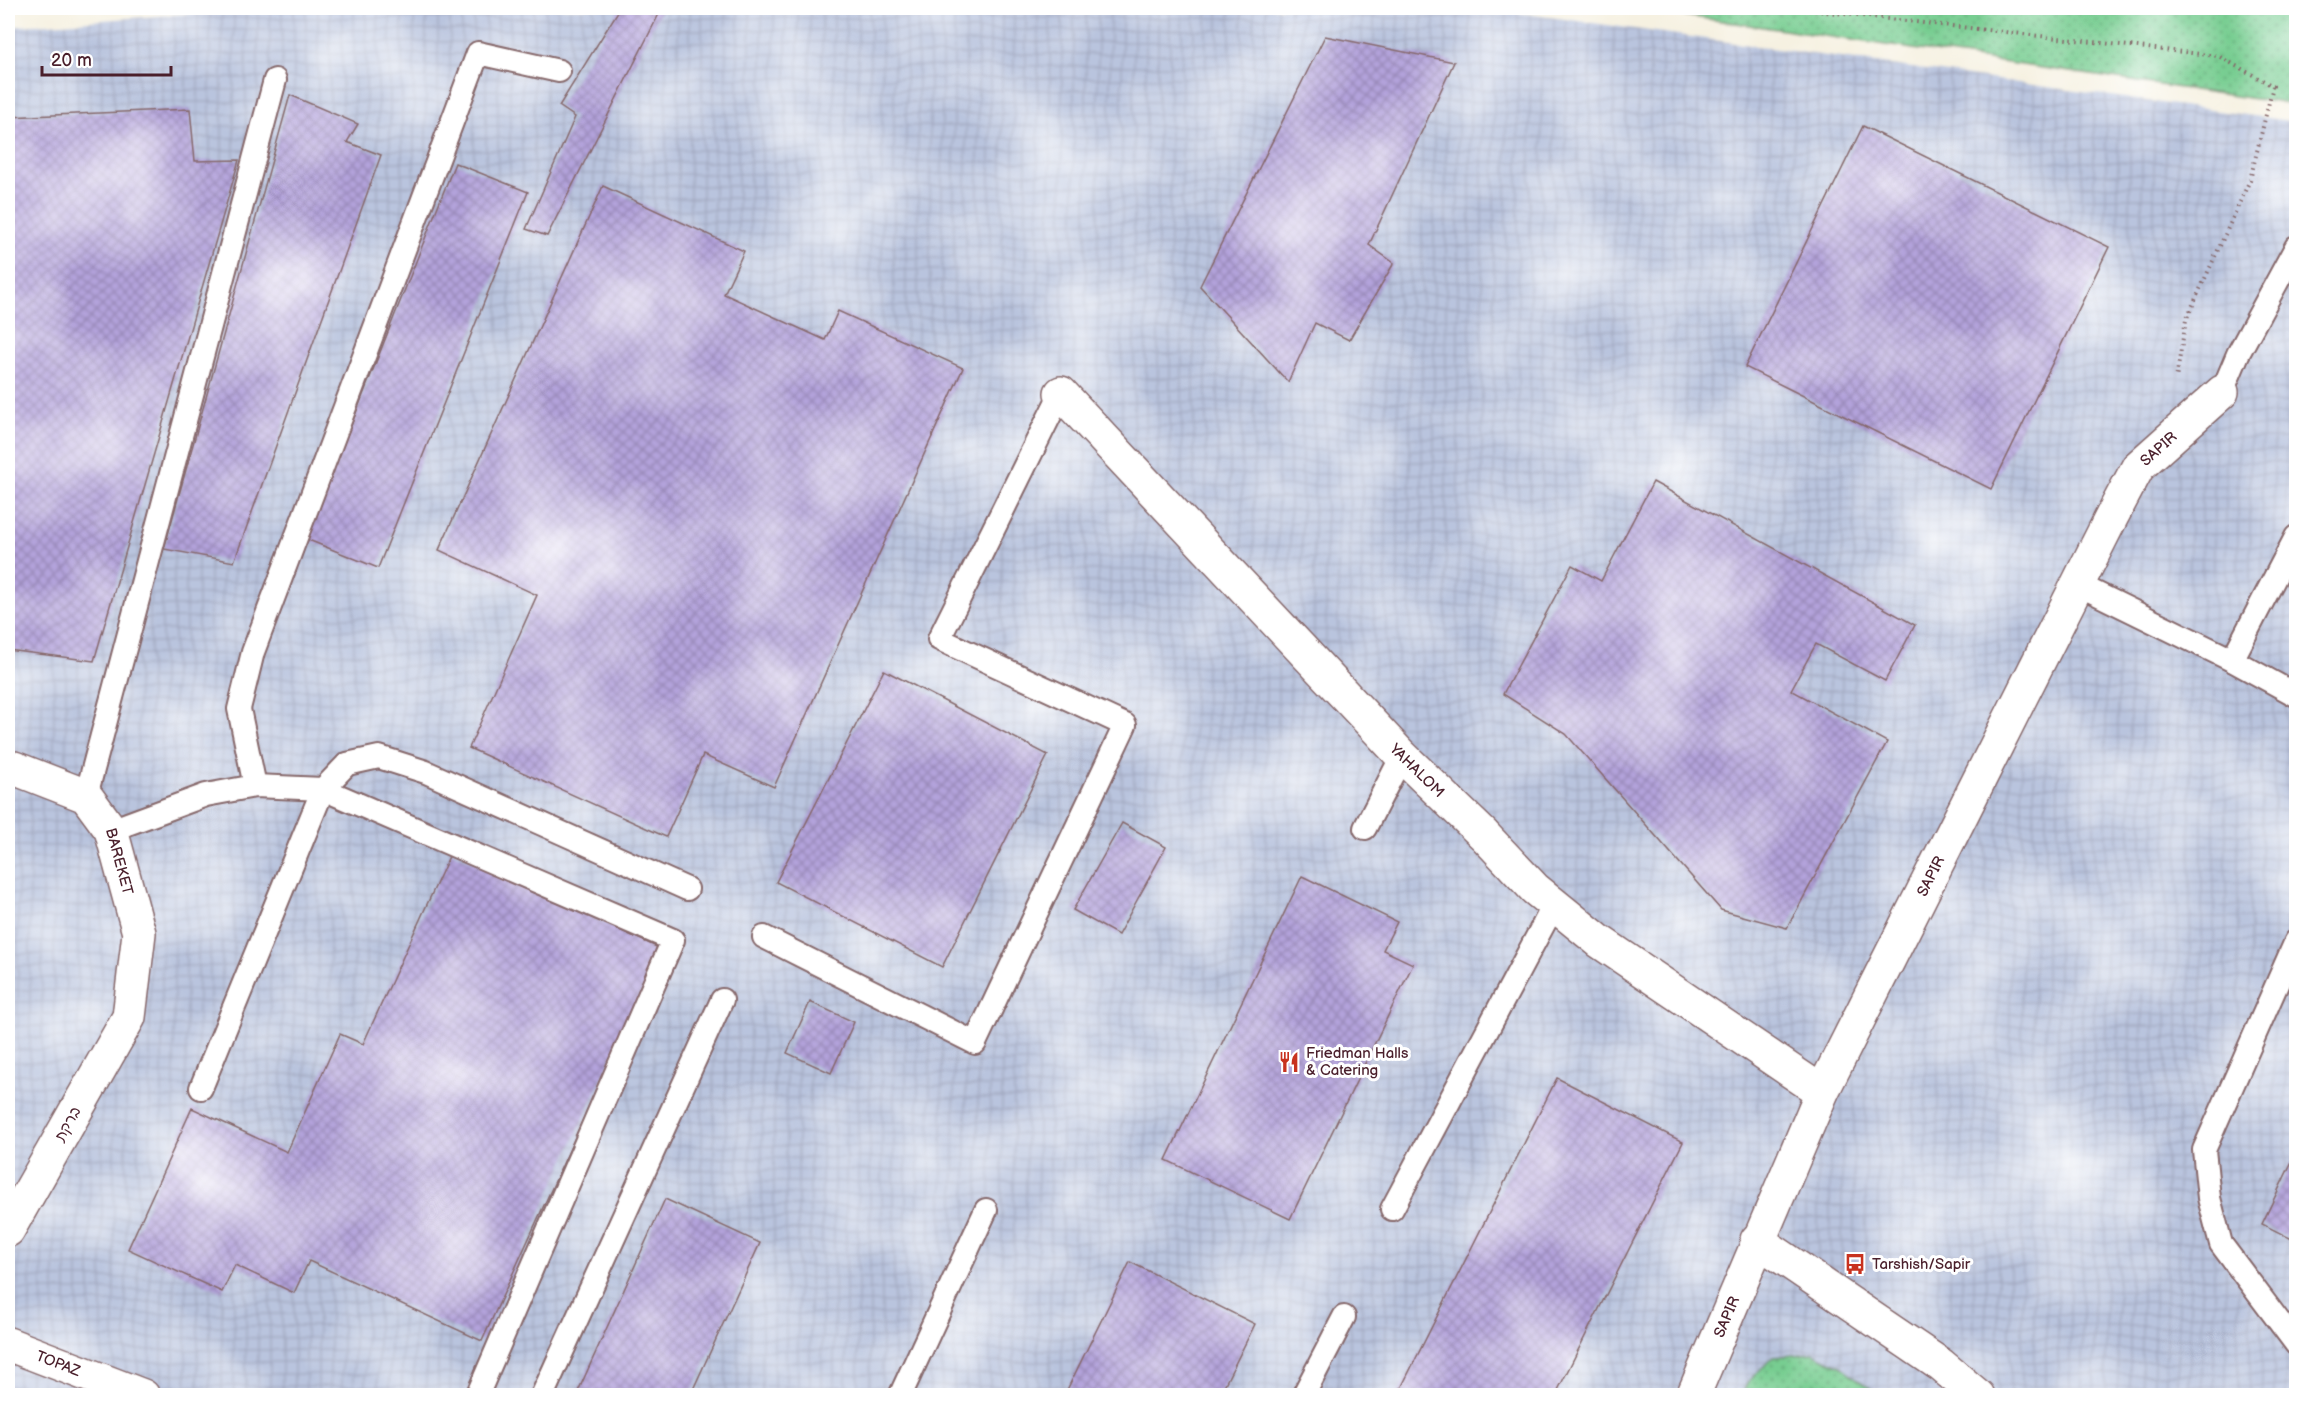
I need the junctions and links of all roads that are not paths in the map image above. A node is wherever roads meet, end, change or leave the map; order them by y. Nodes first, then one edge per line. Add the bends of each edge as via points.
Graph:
1 (559, 71) dead end
2 (275, 80) dead end
3 (2296, 247) edge
4 (2222, 392) joint
5 (1061, 393) joint
6 (2296, 537) edge
7 (2077, 584) junction
8 (2232, 660) junction
9 (2296, 695) edge
10 (1402, 756) junction
11 (8, 768) edge
12 (255, 786) junction
13 (323, 789) junction
14 (86, 796) junction
15 (1365, 828) dead end
16 (111, 830) junction
17 (687, 889) dead end
18 (1554, 905) junction
19 (764, 937) dead end
20 (2296, 941) edge
21 (722, 1000) dead end
22 (201, 1088) dead end
23 (1822, 1092) junction
24 (1392, 1209) dead end
25 (986, 1210) dead end
26 (8, 1230) edge
27 (1757, 1240) junction
28 (1344, 1317) dead end
29 (8, 1344) edge
30 (2296, 1344) edge
31 (143, 1395) edge
32 (477, 1395) edge
33 (542, 1395) edge
34 (900, 1395) edge
35 (1303, 1395) edge
36 (1693, 1395) edge
37 (1978, 1395) edge

1 - 12 lane via 478,53 253,651 239,709
2 - 14 lane
3 - 4 lane via 2238,354
4 - 7 street, SAPIR via 2138,467
5 - 10 street, YAHALOM
5 - 19 lane via 939,639 1125,725 975,1043
6 - 8 lane
7 - 8 lane
7 - 23 street, SAPIR
8 - 9 lane
10 - 15 lane
10 - 18 street, YAHALOM
11 - 14 street
12 - 13 lane
12 - 16 lane via 206,795
13 - 17 lane via 347,764 379,757 426,772
13 - 22 lane
13 - 32 lane via 673,940
14 - 16 street, BAREKET
16 - 26 street, BAREKET via 139,933 129,1017
18 - 23 street, YAHALOM via 1599,941
18 - 24 lane
20 - 30 lane via 2204,1150 2209,1198 2221,1244
21 - 33 lane
23 - 27 street, SAPIR
25 - 34 lane
27 - 36 street, SAPIR
27 - 37 street via 1941,1365
28 - 35 lane
29 - 31 street, TOPAZ

